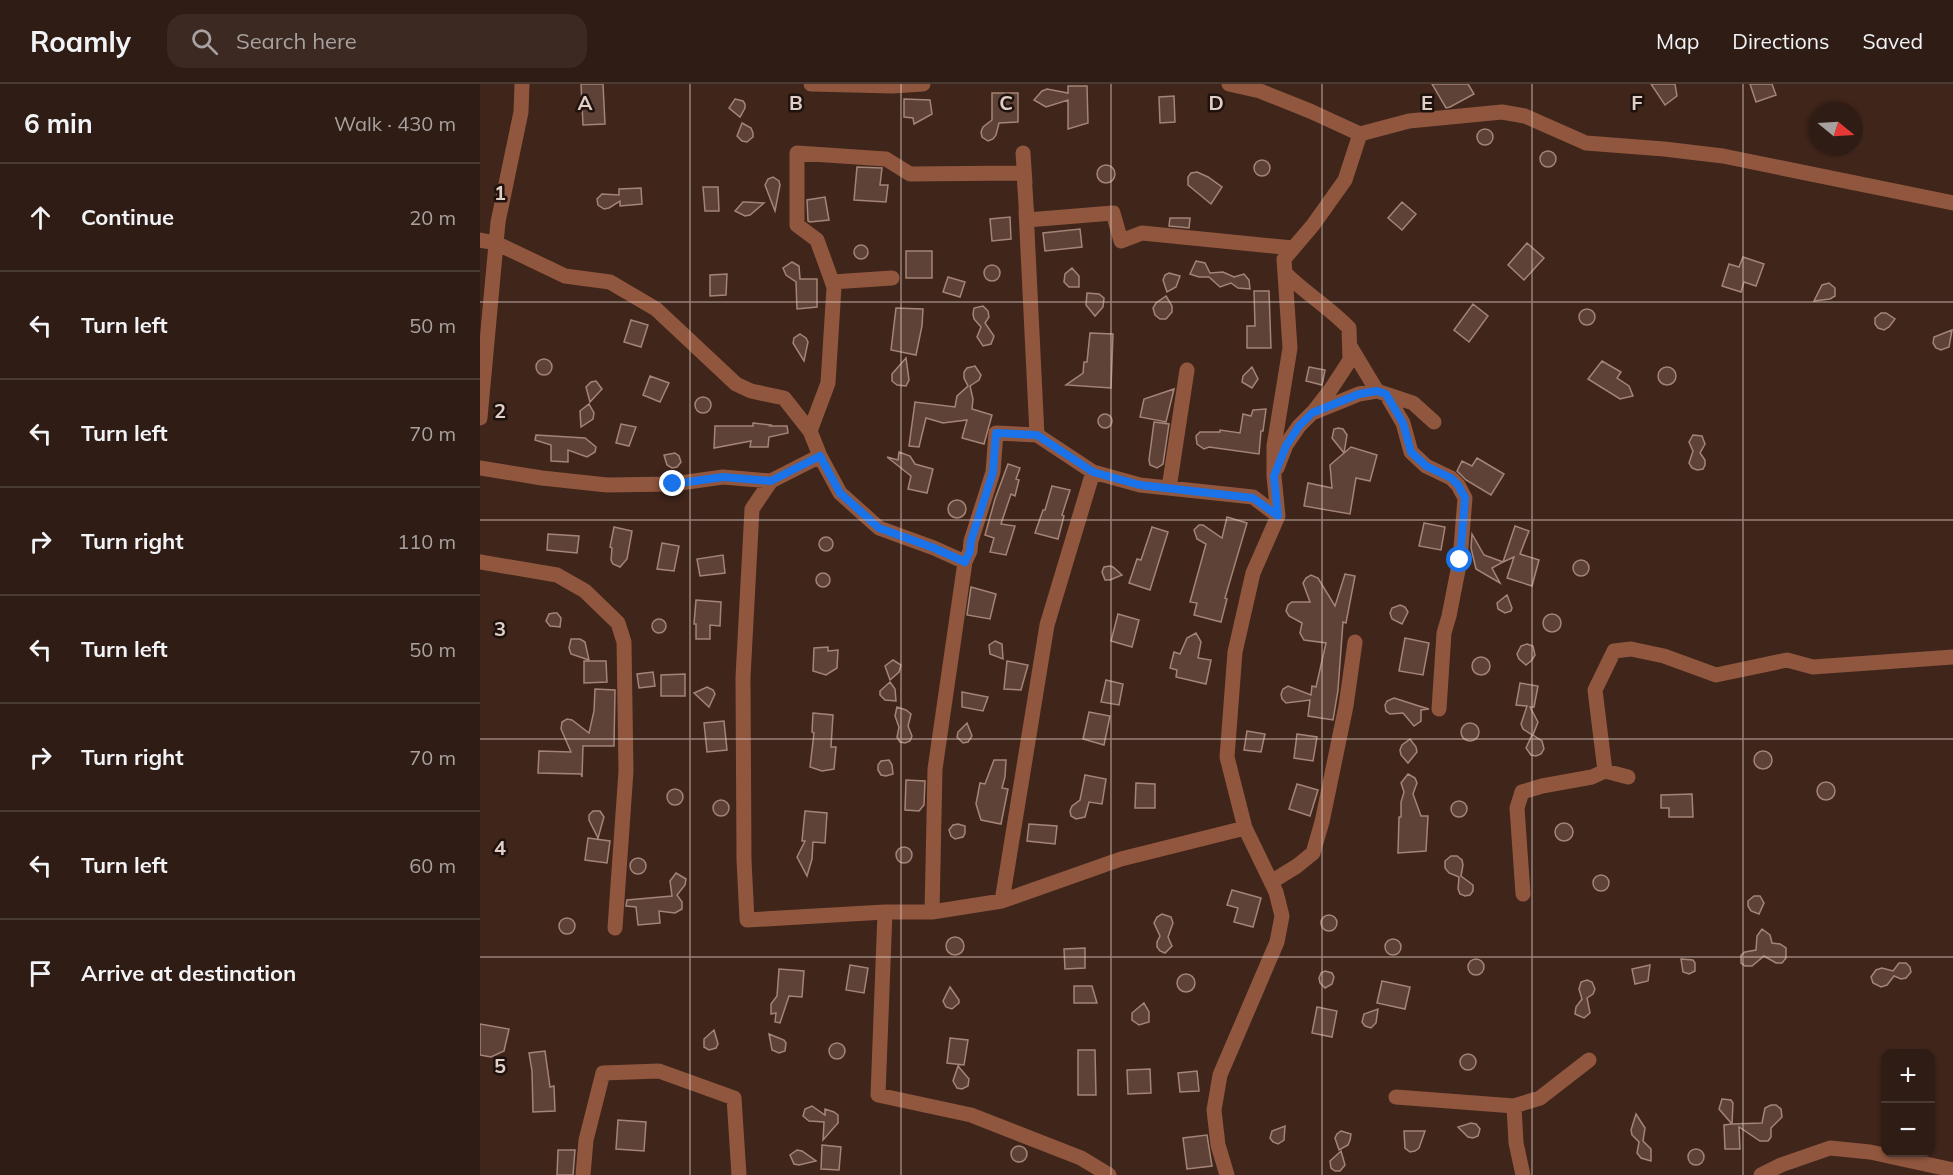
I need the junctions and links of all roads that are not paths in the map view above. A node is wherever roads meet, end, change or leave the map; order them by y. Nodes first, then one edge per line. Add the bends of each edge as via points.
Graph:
1 (522, 84) edge
2 (811, 84) edge
3 (923, 84) edge
4 (1229, 84) edge
5 (1360, 134) junction
6 (1023, 153) dead end
7 (1024, 173) junction
8 (1953, 202) edge
9 (480, 240) edge
10 (496, 243) junction
11 (1293, 249) junction
12 (1285, 273) junction
13 (891, 278) dead end
14 (832, 282) junction
15 (1350, 346) junction
16 (1186, 370) dead end
17 (1382, 393) junction
18 (1312, 413) junction
19 (480, 418) edge
20 (1434, 422) dead end
21 (810, 431) junction
22 (1037, 435) junction
23 (820, 456) junction
24 (480, 468) edge
25 (1093, 472) junction
26 (1274, 476) junction
27 (771, 481) junction
28 (1169, 488) junction
29 (1278, 516) junction
30 (480, 562) edge
31 (965, 562) junction
32 (1354, 642) dead end
33 (1953, 657) edge
34 (1439, 709) dead end
35 (1605, 771) junction
36 (1628, 777) dead end
37 (1245, 828) junction
38 (1271, 882) junction
39 (1523, 894) dead end
40 (1002, 902) junction
41 (885, 912) junction
42 (932, 912) junction
43 (615, 928) dead end
44 (1589, 1060) dead end
45 (1396, 1097) dead end
46 (1514, 1106) junction
47 (1953, 1170) edge
48 (583, 1175) edge
49 (739, 1175) edge
50 (1109, 1175) edge
51 (1227, 1175) edge
52 (1523, 1175) edge
53 (1761, 1175) edge

1 - 10 street via 521,112
2 - 3 street
4 - 5 street via 1270,95
5 - 8 street via 1409,122 1502,112 1525,116 1586,143 1723,156
5 - 11 street via 1345,180
6 - 7 street
7 - 11 street via 1027,220 1113,213 1121,241 1142,233
7 - 14 street via 910,174 886,159 797,153 797,225 817,240
7 - 22 street
9 - 10 street
10 - 19 street
10 - 21 street via 565,276 610,282 656,309 736,384 783,398
11 - 12 street via 1284,259
12 - 15 street via 1349,328
12 - 26 street via 1290,348 1274,446
13 - 14 street
14 - 21 street via 828,383
15 - 17 street
15 - 18 street via 1350,360
16 - 28 street
17 - 18 street via 1359,394
17 - 20 street via 1413,403
17 - 34 street via 1403,423 1411,452 1426,466 1451,478 1465,498 1460,560 1444,633
18 - 26 street via 1286,446
21 - 23 street
22 - 25 street
22 - 31 street via 996,433 993,472
23 - 27 street
23 - 31 street via 840,493 879,528
24 - 27 street via 608,485 673,484 723,477
25 - 28 street via 1140,485
25 - 40 street via 1047,625
26 - 29 street
27 - 41 street via 752,510 743,677 747,920
28 - 29 street via 1253,498
29 - 37 street via 1253,573 1235,652 1227,757
30 - 43 street via 557,575 585,591 618,623 624,642 626,771
31 - 42 street via 935,769
32 - 38 street via 1346,706 1313,853
33 - 35 street via 1813,667 1787,660 1716,675 1664,656 1631,649 1614,651 1595,690
35 - 36 street
35 - 39 street via 1522,792 1517,808
37 - 38 street
37 - 40 street via 1121,859
38 - 51 street via 1282,916 1277,942 1220,1075 1214,1110
40 - 42 street
41 - 42 street
41 - 50 street via 878,1095 971,1115 1081,1158
44 - 46 street via 1540,1098
45 - 46 street
46 - 52 street
47 - 53 street via 1870,1152 1830,1148
48 - 49 street via 586,1140 603,1074 659,1071 734,1098

